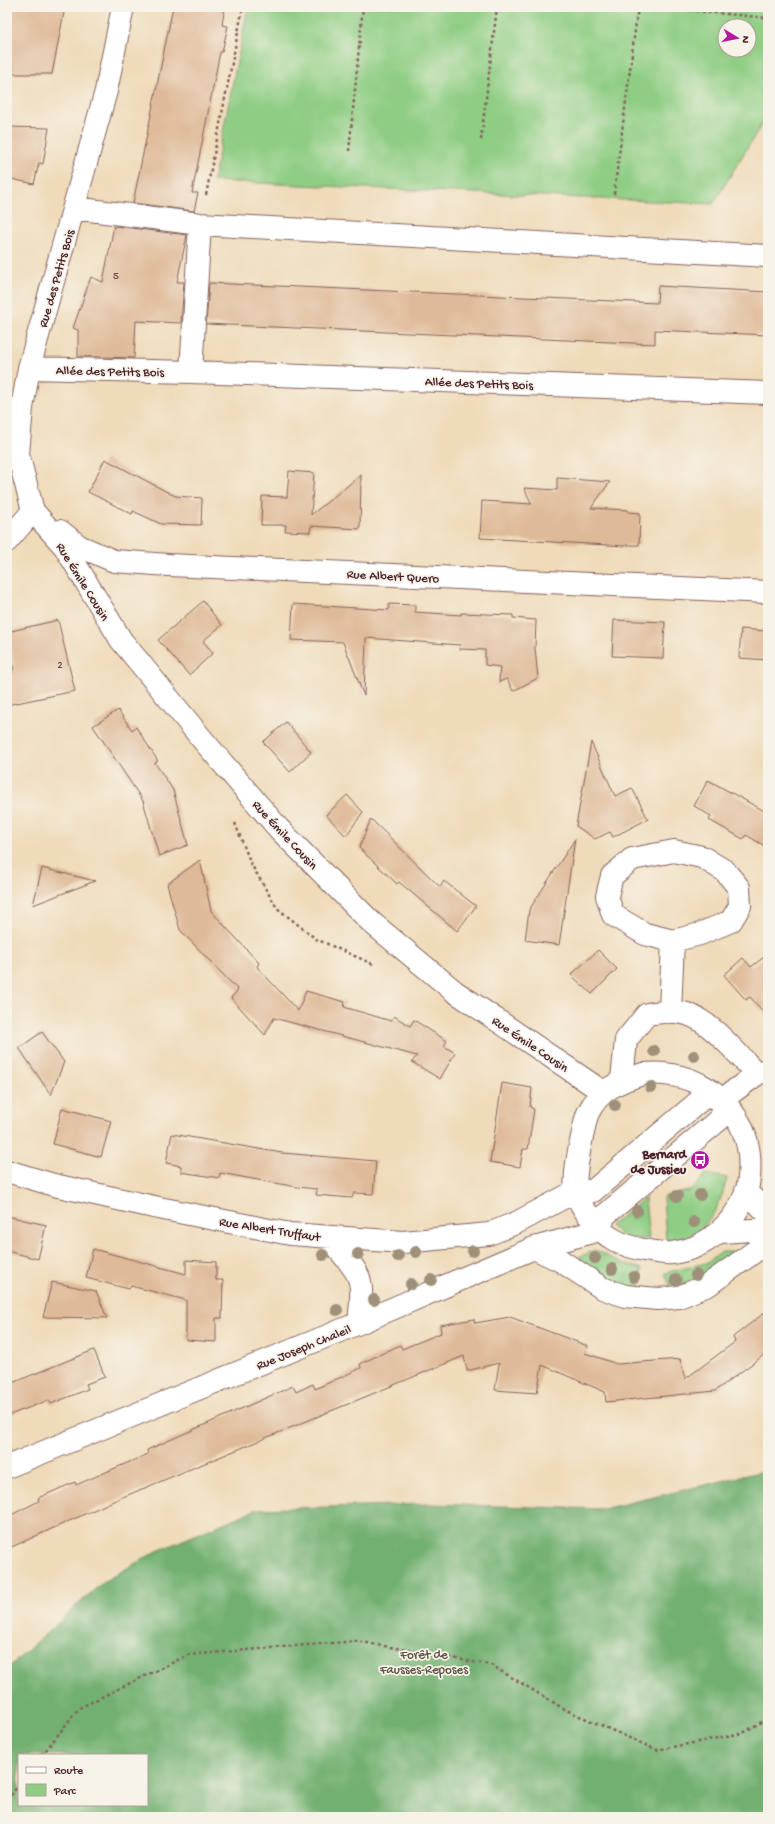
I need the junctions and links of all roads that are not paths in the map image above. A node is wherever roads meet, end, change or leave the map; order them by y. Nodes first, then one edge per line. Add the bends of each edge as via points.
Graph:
1 (123, 7) edge
2 (74, 208) junction
3 (200, 224) junction
4 (768, 256) edge
5 (29, 368) junction
6 (191, 372) junction
7 (768, 393) edge
8 (33, 511) junction
9 (7, 541) edge
10 (768, 592) edge
11 (673, 941) junction
12 (670, 1012) junction
13 (763, 1071) edge
14 (622, 1080) junction
15 (603, 1092) junction
16 (723, 1099) junction
17 (7, 1172) edge
18 (576, 1191) junction
19 (746, 1191) junction
20 (768, 1214) edge
21 (768, 1229) edge
22 (600, 1230) junction
23 (720, 1232) junction
24 (328, 1237) junction
25 (768, 1242) edge
26 (534, 1248) junction
27 (359, 1323) junction
28 (7, 1467) edge

1 - 2 street, Rue des Petits Bois via 106,91
2 - 3 street
2 - 5 street, Rue des Petits Bois
3 - 4 street
3 - 6 street
5 - 6 street, Allée des Petits Bois
5 - 8 street, Rue des Petits Bois via 18,454
6 - 7 street, Allée des Petits Bois
8 - 9 street
8 - 10 street, Rue Albert Quero via 79,546 114,561 176,566
8 - 15 street, Rue Émile Cousin via 65,547 121,640 279,829 371,922 454,991
11 - 11 street via 700,934 731,921 740,906 739,888 726,871 702,857 674,851 632,859 612,876 607,896 613,915 645,934
11 - 12 street
12 - 13 street via 687,1014 706,1023
12 - 14 street via 647,1014 626,1040
13 - 16 street
14 - 15 street
14 - 16 street via 642,1074 664,1074 689,1079
15 - 18 street via 588,1113 578,1153
16 - 18 street via 704,1097 593,1192
16 - 19 street via 740,1123 748,1145 750,1168
16 - 22 street via 720,1118 604,1216
17 - 24 street, Rue Albert Truffaut via 154,1208 290,1234
18 - 22 street via 586,1212
18 - 24 street, Rue Albert Truffaut via 518,1222 489,1234 403,1242
19 - 20 street
19 - 23 street via 740,1206
21 - 23 street
22 - 23 street via 622,1245 656,1253 673,1253 698,1246
22 - 26 street, Rue Joseph Chaleil
24 - 27 street via 356,1272 360,1281
25 - 26 street via 708,1285 680,1297 658,1299 625,1296 602,1288 561,1261
26 - 27 street, Rue Joseph Chaleil
27 - 28 street, Rue Joseph Chaleil

